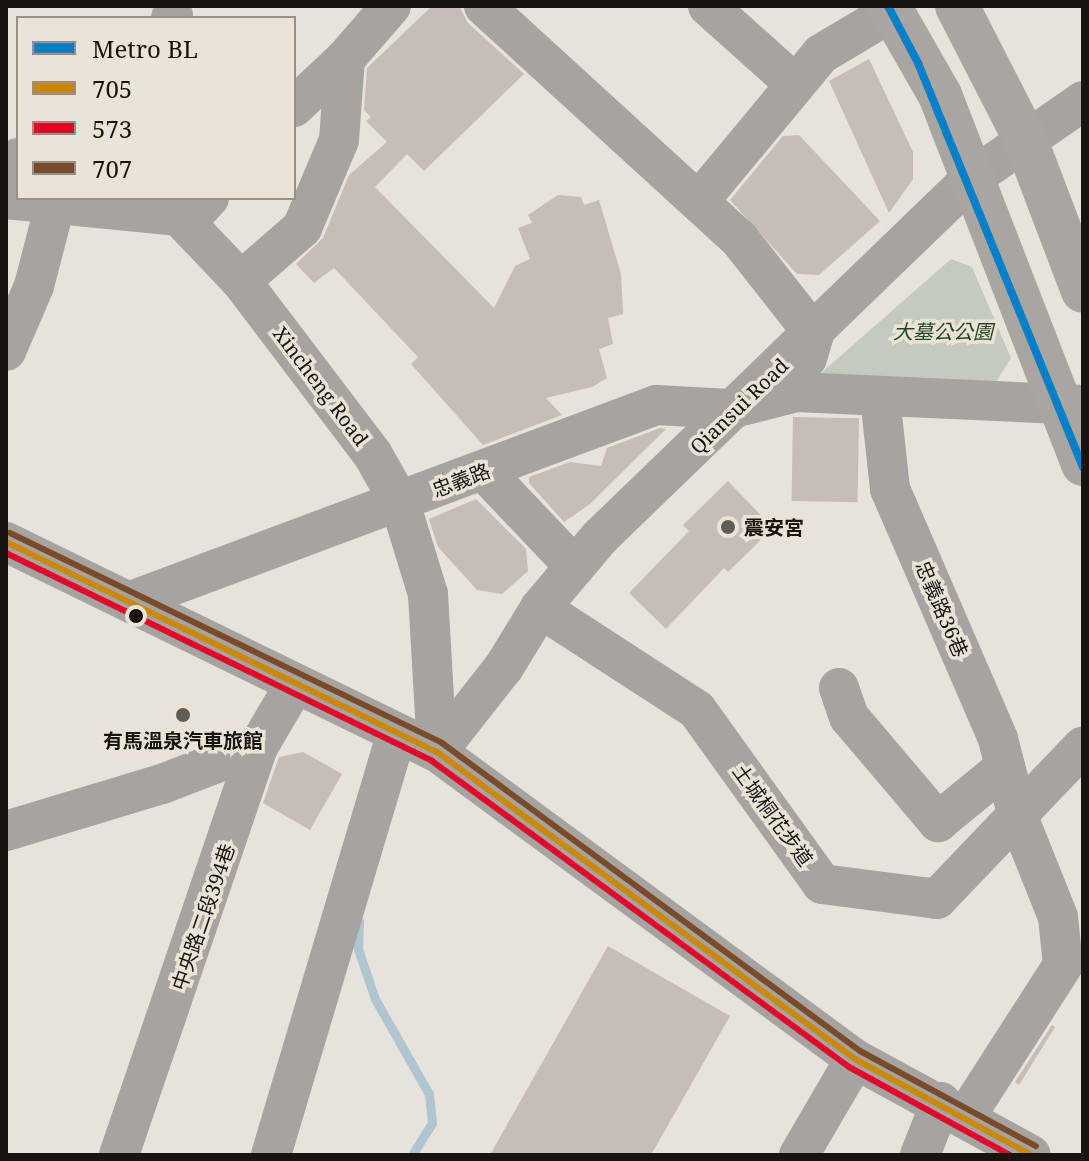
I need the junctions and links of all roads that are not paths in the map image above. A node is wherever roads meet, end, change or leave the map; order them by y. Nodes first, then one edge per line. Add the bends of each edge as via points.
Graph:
1 (391, 6) edge
2 (484, 6) edge
3 (708, 6) edge
4 (957, 6) edge
5 (891, 9) edge
6 (345, 59) junction
7 (795, 84) junction
8 (1083, 101) edge
9 (296, 105) edge
10 (1026, 141) junction
11 (972, 178) junction
12 (6, 199) edge
13 (699, 201) junction
14 (55, 205) junction
15 (194, 207) edge
16 (241, 281) junction
17 (1083, 291) edge
18 (814, 334) junction
19 (6, 351) edge
20 (796, 392) junction
21 (880, 397) junction
22 (1070, 403) edge
23 (730, 409) junction
24 (1083, 464) edge
25 (484, 471) junction
26 (400, 503) junction
27 (6, 542) edge
28 (575, 567) junction
29 (131, 601) junction
30 (540, 608) junction
31 (295, 684) junction
32 (839, 688) dead end
33 (397, 733) junction
34 (1083, 746) edge
35 (258, 747) junction
36 (437, 752) junction
37 (1005, 767) junction
38 (1018, 817) junction
39 (6, 831) edge
40 (855, 1059) junction
41 (953, 1109) junction
42 (119, 1155) edge
43 (271, 1155) edge
44 (799, 1155) edge
45 (920, 1155) edge
46 (1031, 1155) edge

1 - 6 street
2 - 13 street
3 - 7 street
4 - 10 main road
5 - 7 street via 821,54
5 - 11 main road via 940,95
6 - 9 street
6 - 16 street via 339,140 320,191 302,228
7 - 13 street
8 - 10 street, Qiansui Road
10 - 11 street, Qiansui Road
10 - 17 main road
11 - 18 street, Qiansui Road
11 - 22 main road
12 - 14 street, Xincheng Road
13 - 18 street via 740,240
14 - 15 street, Xincheng Road
14 - 19 street via 34,286
15 - 16 street, Xincheng Road
16 - 26 street, Xincheng Road via 373,455
18 - 20 street
18 - 23 street, Qiansui Road
20 - 21 street, 忠義路
20 - 23 street, 忠義路
21 - 22 street, 忠義路
21 - 37 street, 忠義路36巷 via 890,489 998,739
22 - 24 main road
23 - 25 street, 忠義路 via 656,405
23 - 28 street, Qiansui Road
25 - 26 street, 忠義路
25 - 28 street
26 - 29 street, 忠義路
26 - 36 street, Xincheng Road via 428,594
27 - 29 street
28 - 30 street, Qiansui Road
29 - 31 street
30 - 36 street, Qiansui Road via 504,667
30 - 38 street, 土城桐花步道 via 697,710 822,884 937,899
31 - 33 street
31 - 35 street, 中央路二段394巷
32 - 37 street via 849,717 938,822
33 - 36 street
33 - 43 street
34 - 38 street, 土城桐花步道
35 - 39 street via 162,784
35 - 42 street, 中央路二段394巷
36 - 40 street
37 - 38 street, 忠義路36巷
38 - 41 street, 忠義路36巷 via 1058,917 1063,965
40 - 41 street
40 - 44 street
41 - 45 street, 忠義路36巷
41 - 46 street

